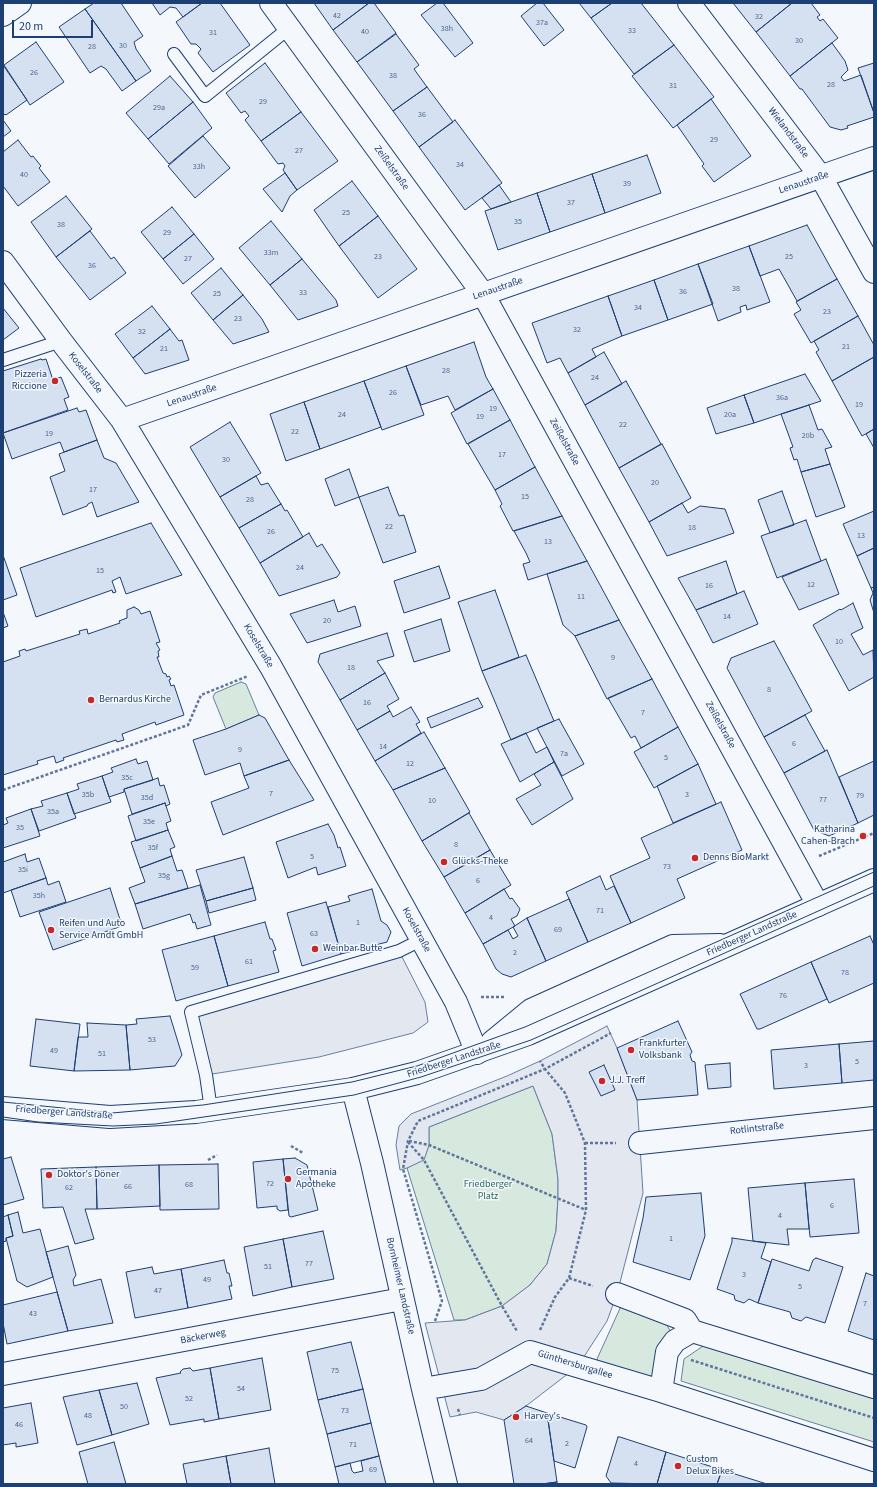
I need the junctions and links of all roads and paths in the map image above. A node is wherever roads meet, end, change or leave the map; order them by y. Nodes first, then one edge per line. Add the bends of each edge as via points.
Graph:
1 (20, 3) edge
2 (271, 3) edge
3 (689, 3) edge
4 (3, 14) edge
5 (289, 28) junction
6 (174, 54) dead end
7 (874, 158) edge
8 (821, 177) junction
9 (3, 262) edge
10 (874, 272) edge
11 (483, 294) junction
12 (61, 341) junction
13 (3, 360) edge
14 (122, 420) junction
15 (270, 667) junction
16 (3, 790) edge
17 (874, 833) edge
18 (797, 866) junction
19 (874, 880) edge
20 (818, 905) junction
21 (421, 940) junction
22 (482, 997) dead end
23 (511, 997) dead end
24 (610, 1033) dead end
25 (477, 1053) junction
26 (540, 1061) dead end
27 (545, 1069) junction
28 (352, 1089) junction
29 (3, 1108) edge
30 (211, 1110) junction
31 (874, 1118) edge
32 (408, 1141) junction
33 (640, 1143) joint
34 (585, 1144) junction
35 (291, 1146) dead end
36 (303, 1153) dead end
37 (217, 1155) dead end
38 (208, 1160) dead end
39 (586, 1210) junction
40 (617, 1294) dead end
41 (402, 1299) junction
42 (434, 1322) dead end
43 (692, 1331) junction
44 (530, 1352) junction
45 (667, 1352) junction
46 (3, 1374) edge
47 (451, 1385) junction
48 (874, 1387) edge
49 (423, 1389) junction
50 (661, 1391) junction
51 (460, 1415) dead end
52 (874, 1418) edge
53 (874, 1460) edge
54 (446, 1484) edge

1 - 4 street
2 - 5 street, Zeißelstraße
3 - 8 street, Wielandstraße
5 - 6 lane via 205,96
5 - 11 street, Zeißelstraße
7 - 8 street, Lenaustraße
8 - 10 street, Wielandstraße
8 - 11 street, Lenaustraße
9 - 12 street, Koselstraße
11 - 14 street, Lenaustraße
11 - 18 street, Zeißelstraße
12 - 13 lane
12 - 14 street, Koselstraße
14 - 15 street, Koselstraße
15 - 16 path via 201,695 188,725
15 - 21 street, Koselstraße
17 - 18 path
18 - 20 street, Zeißelstraße
19 - 20 street, Friedberger Landstraße
20 - 25 street, Friedberger Landstraße via 528,1034
21 - 25 street, Koselstraße via 456,1002
21 - 30 lane via 399,951 191,1012 206,1075
22 - 23 path
24 - 27 path
25 - 28 street, Friedberger Landstraße
26 - 27 path
27 - 32 path via 418,1121
27 - 34 path via 565,1093
28 - 30 street, Friedberger Landstraße
28 - 41 street, Bornheimer Landstraße via 372,1163
29 - 30 street, Friedberger Landstraße via 110,1117
31 - 33 street, Rotlintstraße
32 - 39 path via 429,1146
32 - 42 path via 403,1169 442,1301
32 - 44 path via 424,1160 502,1306
33 - 34 path
34 - 39 path
35 - 36 path
37 - 38 path
39 - 44 path via 569,1278 555,1297
40 - 43 street via 685,1320
41 - 46 street, Bäckerweg
41 - 49 street, Bornheimer Landstraße
43 - 45 street via 675,1341
43 - 48 street
44 - 47 street, Günthersburgallee via 481,1379
44 - 50 street, Günthersburgallee
45 - 50 street
45 - 52 path
47 - 49 street, Günthersburgallee
47 - 51 path
49 - 54 street, Bornheimer Landstraße
50 - 53 street, Günthersburgallee

